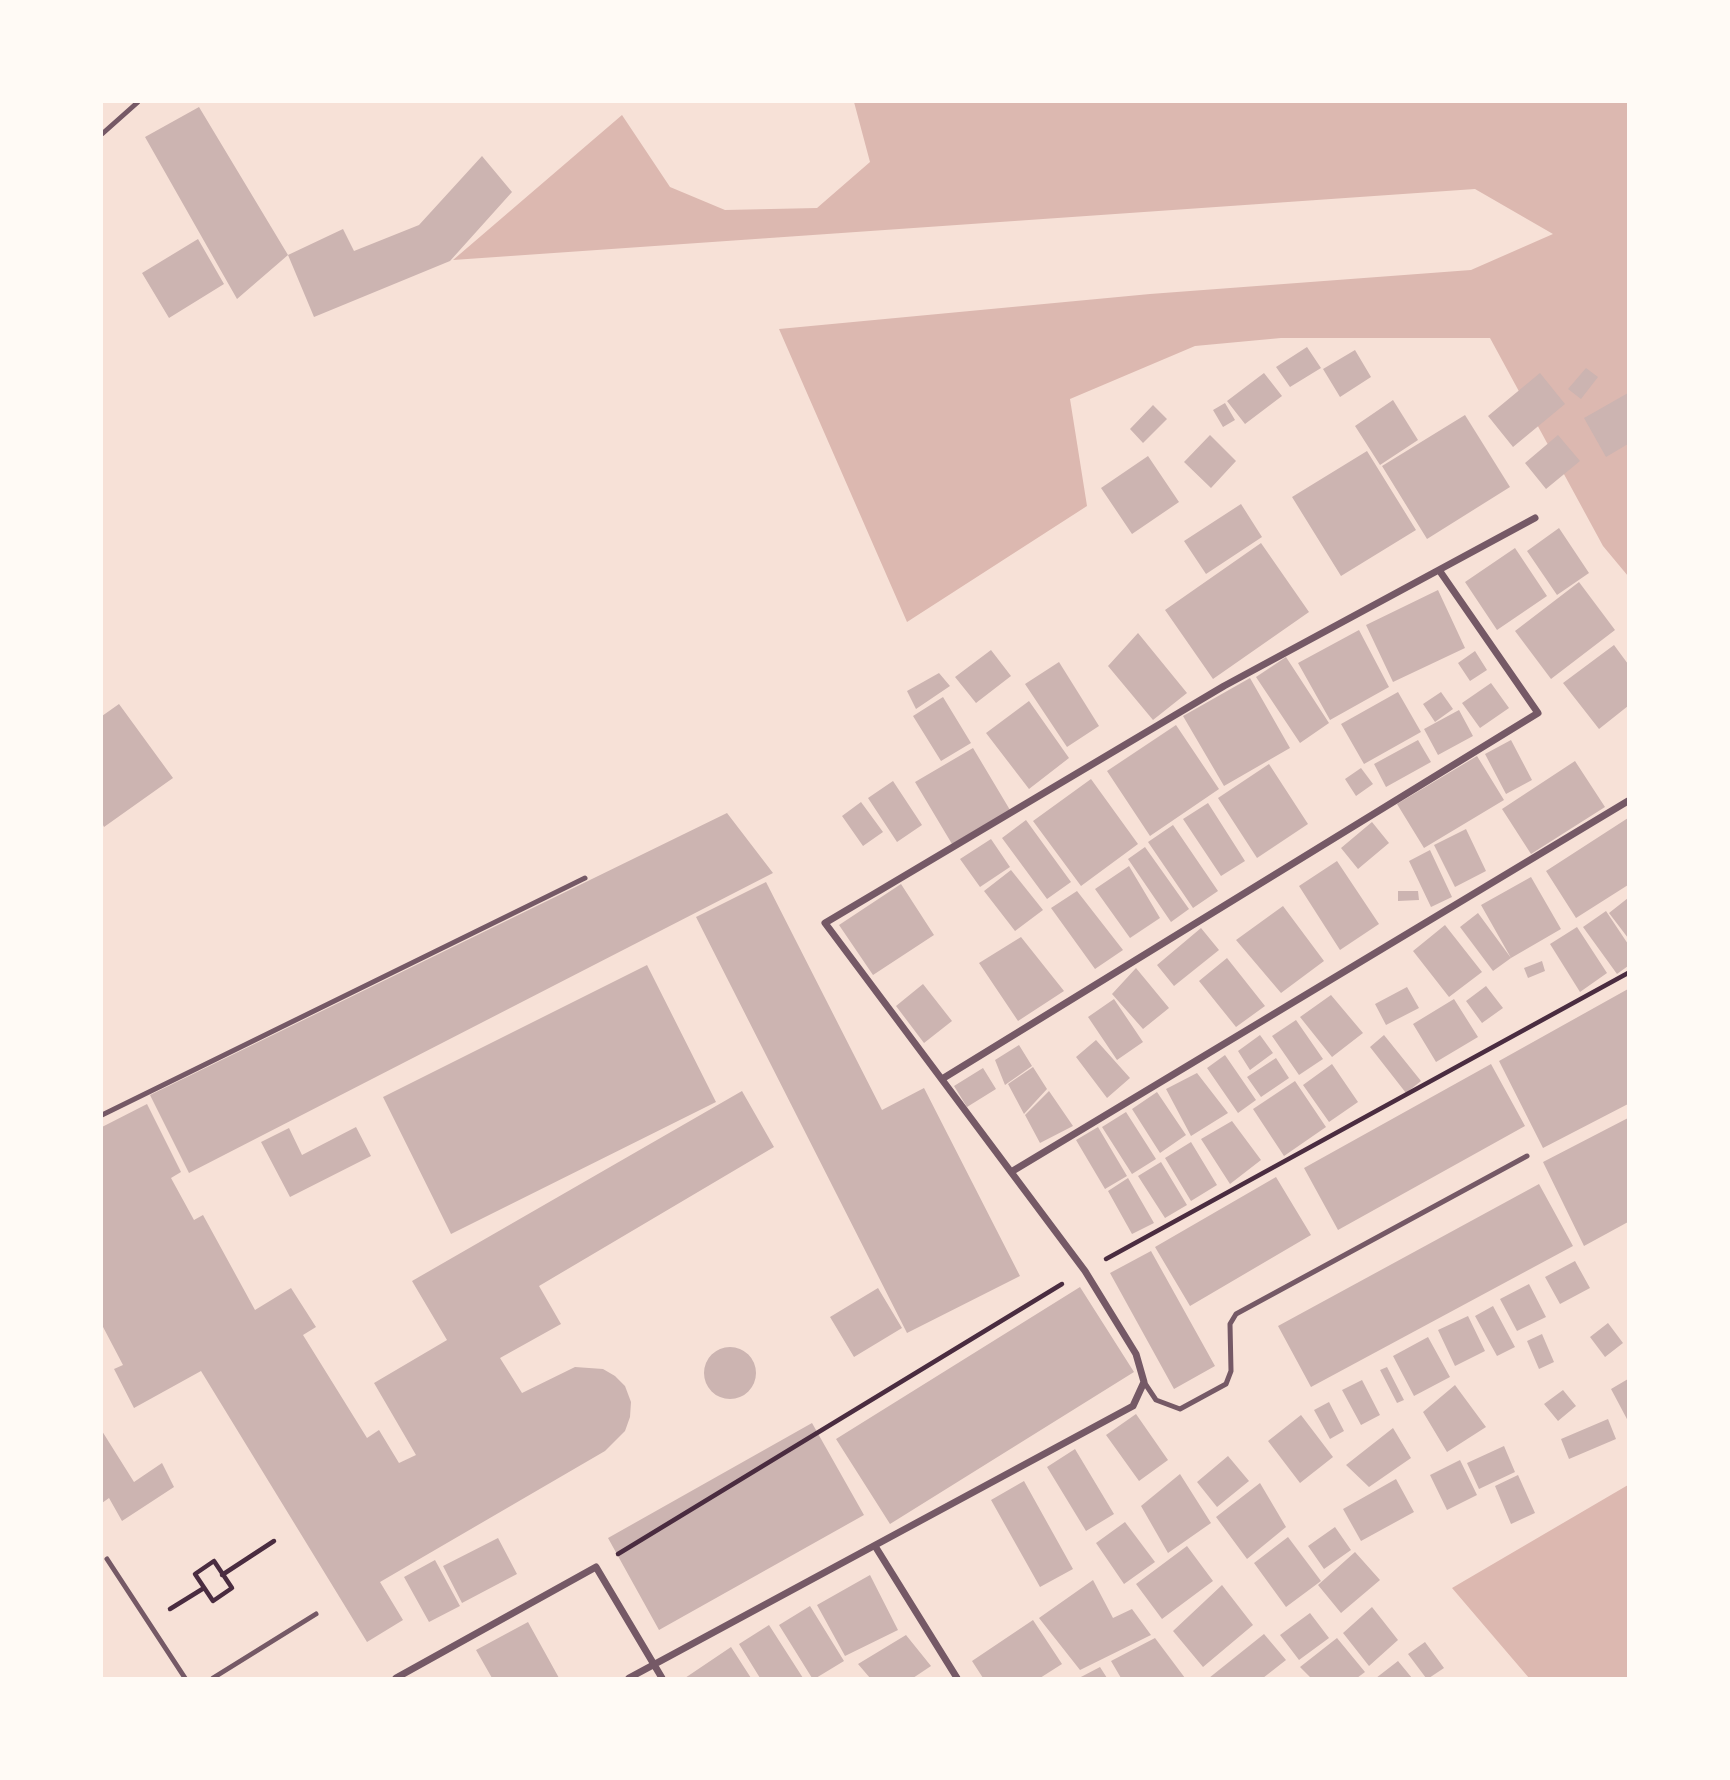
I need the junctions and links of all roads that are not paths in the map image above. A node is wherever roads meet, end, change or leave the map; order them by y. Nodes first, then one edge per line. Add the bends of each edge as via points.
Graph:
1 (138, 102) edge
2 (102, 134) edge
3 (1535, 518) dead end
4 (1439, 570) junction
5 (1629, 802) edge
6 (585, 878) dead end
7 (942, 1079) junction
8 (102, 1115) edge
9 (1527, 1156) dead end
10 (1011, 1172) junction
11 (1144, 1382) junction
12 (875, 1546) junction
13 (107, 1559) dead end
14 (316, 1614) dead end
15 (654, 1665) junction
16 (185, 1678) edge
17 (213, 1678) edge
18 (396, 1678) edge
19 (629, 1678) edge
20 (662, 1678) edge
21 (957, 1678) edge

1 - 2 lane
3 - 4 street
4 - 7 street via 1538,713
4 - 7 street via 1224,686 825,923
5 - 10 street
6 - 8 lane
7 - 10 street
9 - 11 lane via 1236,1314 1230,1324 1231,1371 1226,1384 1180,1409 1156,1400
10 - 11 street via 1085,1271 1136,1354
11 - 12 street via 1133,1406
12 - 15 street
12 - 21 street
13 - 16 lane
14 - 17 lane
15 - 18 street via 596,1567
15 - 19 street
15 - 20 street

